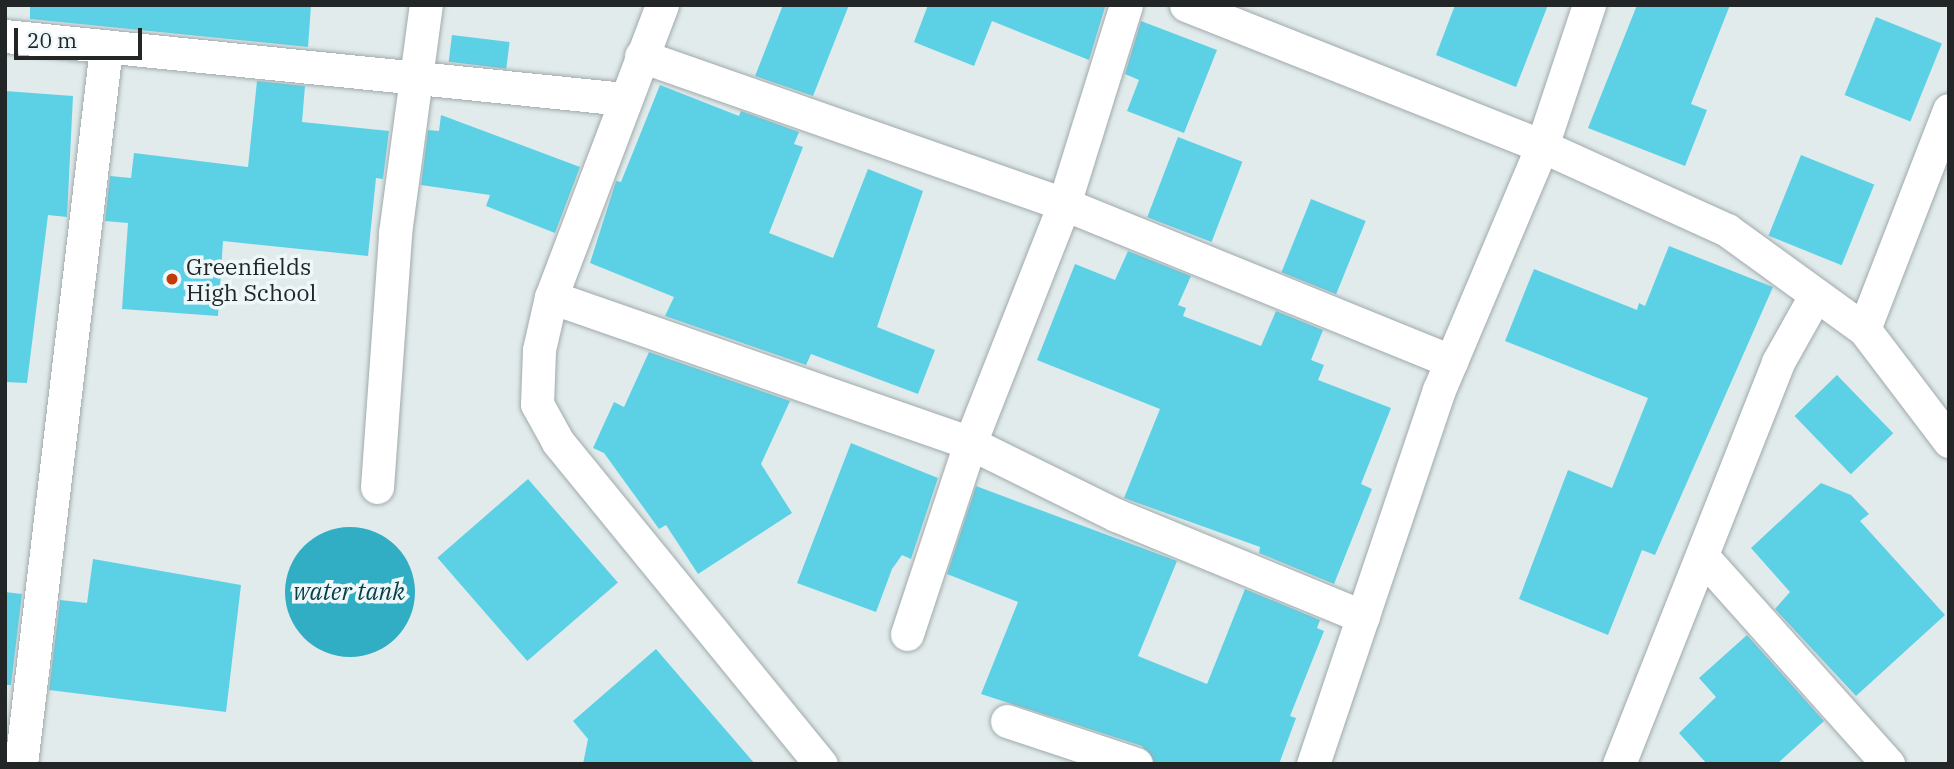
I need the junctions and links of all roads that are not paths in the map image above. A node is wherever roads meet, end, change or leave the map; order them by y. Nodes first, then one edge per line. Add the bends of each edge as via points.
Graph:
1 (426, 5) edge
2 (662, 5) edge
3 (1126, 5) edge
4 (1186, 5) edge
5 (1589, 5) edge
6 (5, 36) edge
7 (106, 48) junction
8 (641, 56) junction
9 (415, 78) junction
10 (624, 99) junction
11 (1949, 110) edge
12 (1542, 146) junction
13 (1064, 204) junction
14 (551, 296) junction
15 (1815, 296) junction
16 (1864, 329) junction
17 (1451, 361) junction
18 (1949, 441) edge
19 (970, 443) junction
20 (377, 487) dead end
21 (1703, 557) junction
22 (1363, 617) junction
23 (907, 634) dead end
24 (1007, 721) dead end
25 (21, 764) edge
26 (821, 764) edge
27 (1136, 764) edge
28 (1313, 764) edge
29 (1619, 764) edge
30 (1888, 764) edge

1 - 9 street
2 - 8 street
3 - 13 street
4 - 12 street
5 - 12 street
6 - 7 street
7 - 9 street
7 - 25 street
8 - 10 street
8 - 13 street
9 - 10 street
9 - 20 street via 395,233
10 - 14 street
11 - 16 street
12 - 15 street via 1727,230
12 - 17 street
13 - 17 street
13 - 19 street
14 - 19 street
14 - 26 street via 539,350 537,404 558,442
15 - 16 street
15 - 21 street via 1778,362
16 - 18 street
17 - 22 street
19 - 22 street via 1115,515
19 - 23 street
21 - 29 street
21 - 30 street
22 - 28 street
24 - 27 street

